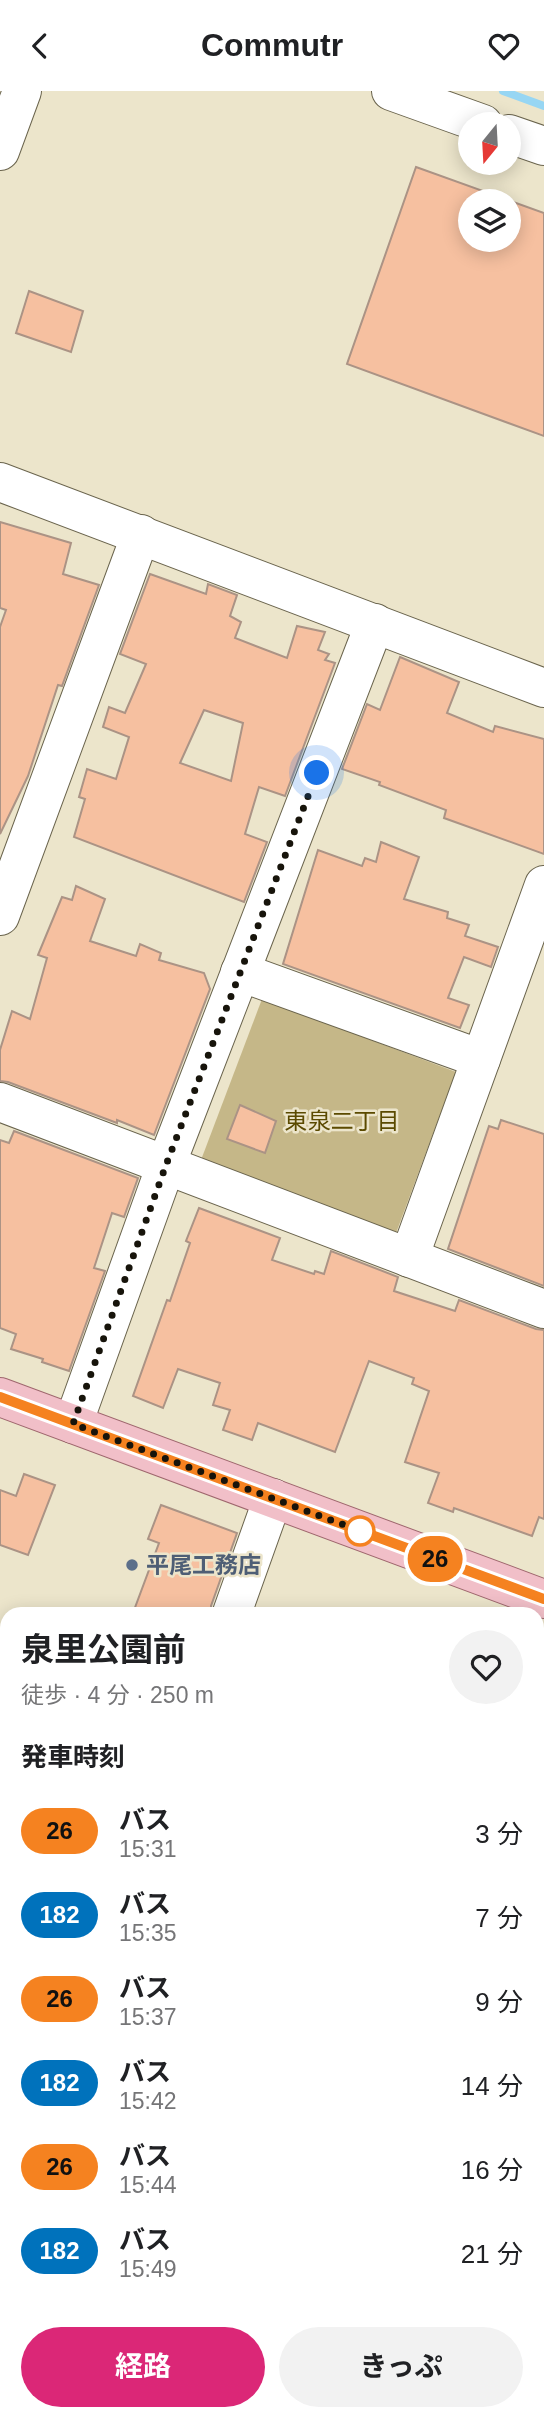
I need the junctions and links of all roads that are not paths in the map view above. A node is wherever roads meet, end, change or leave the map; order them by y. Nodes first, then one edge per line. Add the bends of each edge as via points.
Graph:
1 (22, 91) edge
2 (391, 91) edge
3 (458, 115) edge
4 (522, 138) edge
5 (544, 146) edge
6 (0, 151) edge
7 (0, 482) edge
8 (141, 534) junction
9 (375, 623) junction
10 (544, 688) edge
11 (544, 885) edge
12 (0, 916) edge
13 (240, 972) junction
14 (481, 1059) junction
15 (0, 1102) edge
16 (166, 1165) junction
17 (409, 1258) junction
18 (544, 1309) edge
19 (0, 1397) edge
20 (73, 1424) junction
21 (273, 1498) junction
22 (544, 1599) edge
23 (234, 1607) edge

1 - 6 street
2 - 3 street
4 - 5 street
7 - 8 street
8 - 9 street
8 - 12 street
9 - 10 street
9 - 13 street
11 - 14 street
13 - 14 street
13 - 16 street
14 - 17 street
15 - 16 street
16 - 17 street
16 - 20 street
17 - 18 street
19 - 20 main road
20 - 21 main road
21 - 22 main road
21 - 23 street

